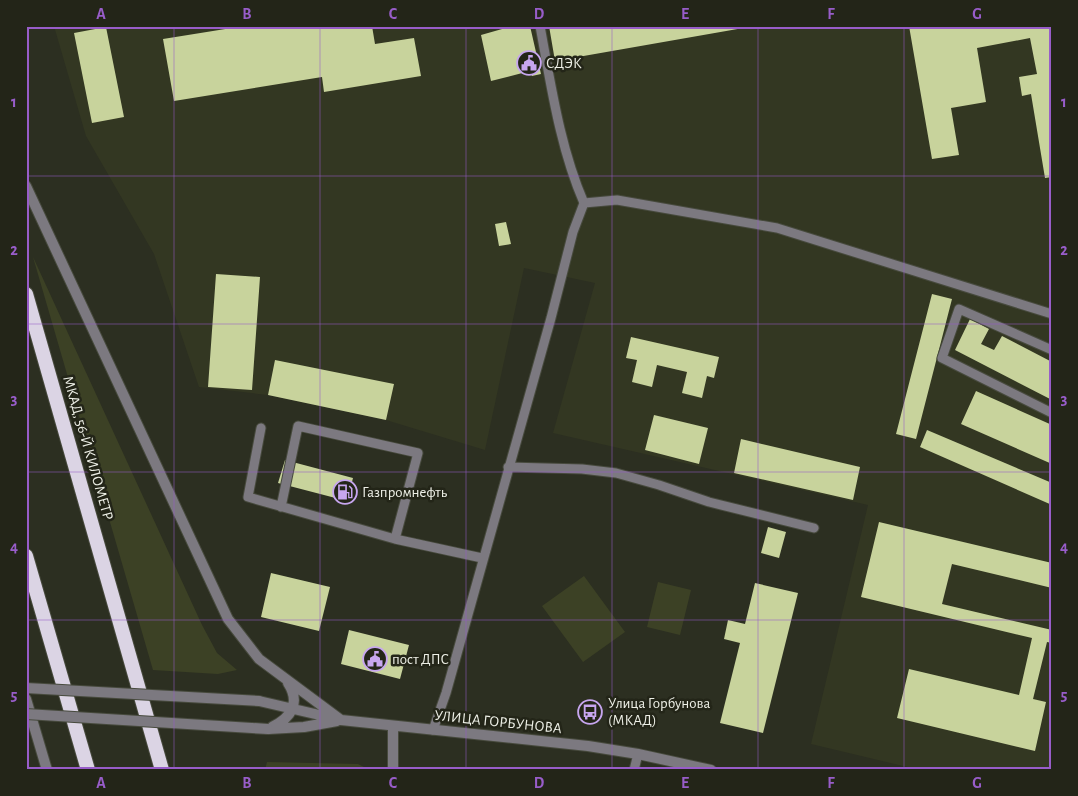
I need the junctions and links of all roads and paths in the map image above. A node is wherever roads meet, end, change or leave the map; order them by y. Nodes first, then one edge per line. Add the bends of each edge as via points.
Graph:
1 (540, 26) edge
2 (26, 186) edge
3 (584, 203) junction
4 (26, 294) edge
5 (1052, 314) edge
6 (1052, 350) edge
7 (1052, 413) edge
8 (261, 428) dead end
9 (508, 467) junction
10 (281, 507) junction
11 (814, 528) dead end
12 (395, 539) junction
13 (26, 556) edge
14 (482, 558) junction
15 (284, 678) junction
16 (26, 688) edge
17 (26, 699) edge
18 (293, 708) junction
19 (26, 714) edge
20 (341, 720) junction
21 (393, 726) junction
22 (268, 729) junction
23 (433, 730) junction
24 (638, 754) junction
25 (47, 770) edge
26 (88, 770) edge
27 (162, 770) edge
28 (392, 770) edge
29 (634, 770) edge
30 (711, 770) edge

1 - 3 lane via 567,150
2 - 15 street via 228,619 259,660
3 - 5 lane via 617,200 777,228
3 - 9 lane via 573,232
4 - 27 highway, МКАД, 56-Й КИЛОМЕТР
6 - 7 lane via 959,309 942,358
8 - 10 lane via 248,497
9 - 11 lane via 616,473 709,502
9 - 14 lane
10 - 12 lane
10 - 12 lane via 298,426 418,453
12 - 14 lane
13 - 26 highway
14 - 23 lane
15 - 18 street via 292,690
15 - 20 street
16 - 18 street, УЛИЦА ГОРБУНОВА, bridge via 259,701
17 - 25 street
18 - 20 street, УЛИЦА ГОРБУНОВА
18 - 22 street via 284,721
19 - 22 street, УЛИЦА ГОРБУНОВА, bridge
20 - 21 street, УЛИЦА ГОРБУНОВА
20 - 22 street, УЛИЦА ГОРБУНОВА
21 - 23 street, УЛИЦА ГОРБУНОВА
21 - 28 street
23 - 24 street, УЛИЦА ГОРБУНОВА via 524,738
24 - 29 lane
24 - 30 street, УЛИЦА ГОРБУНОВА

